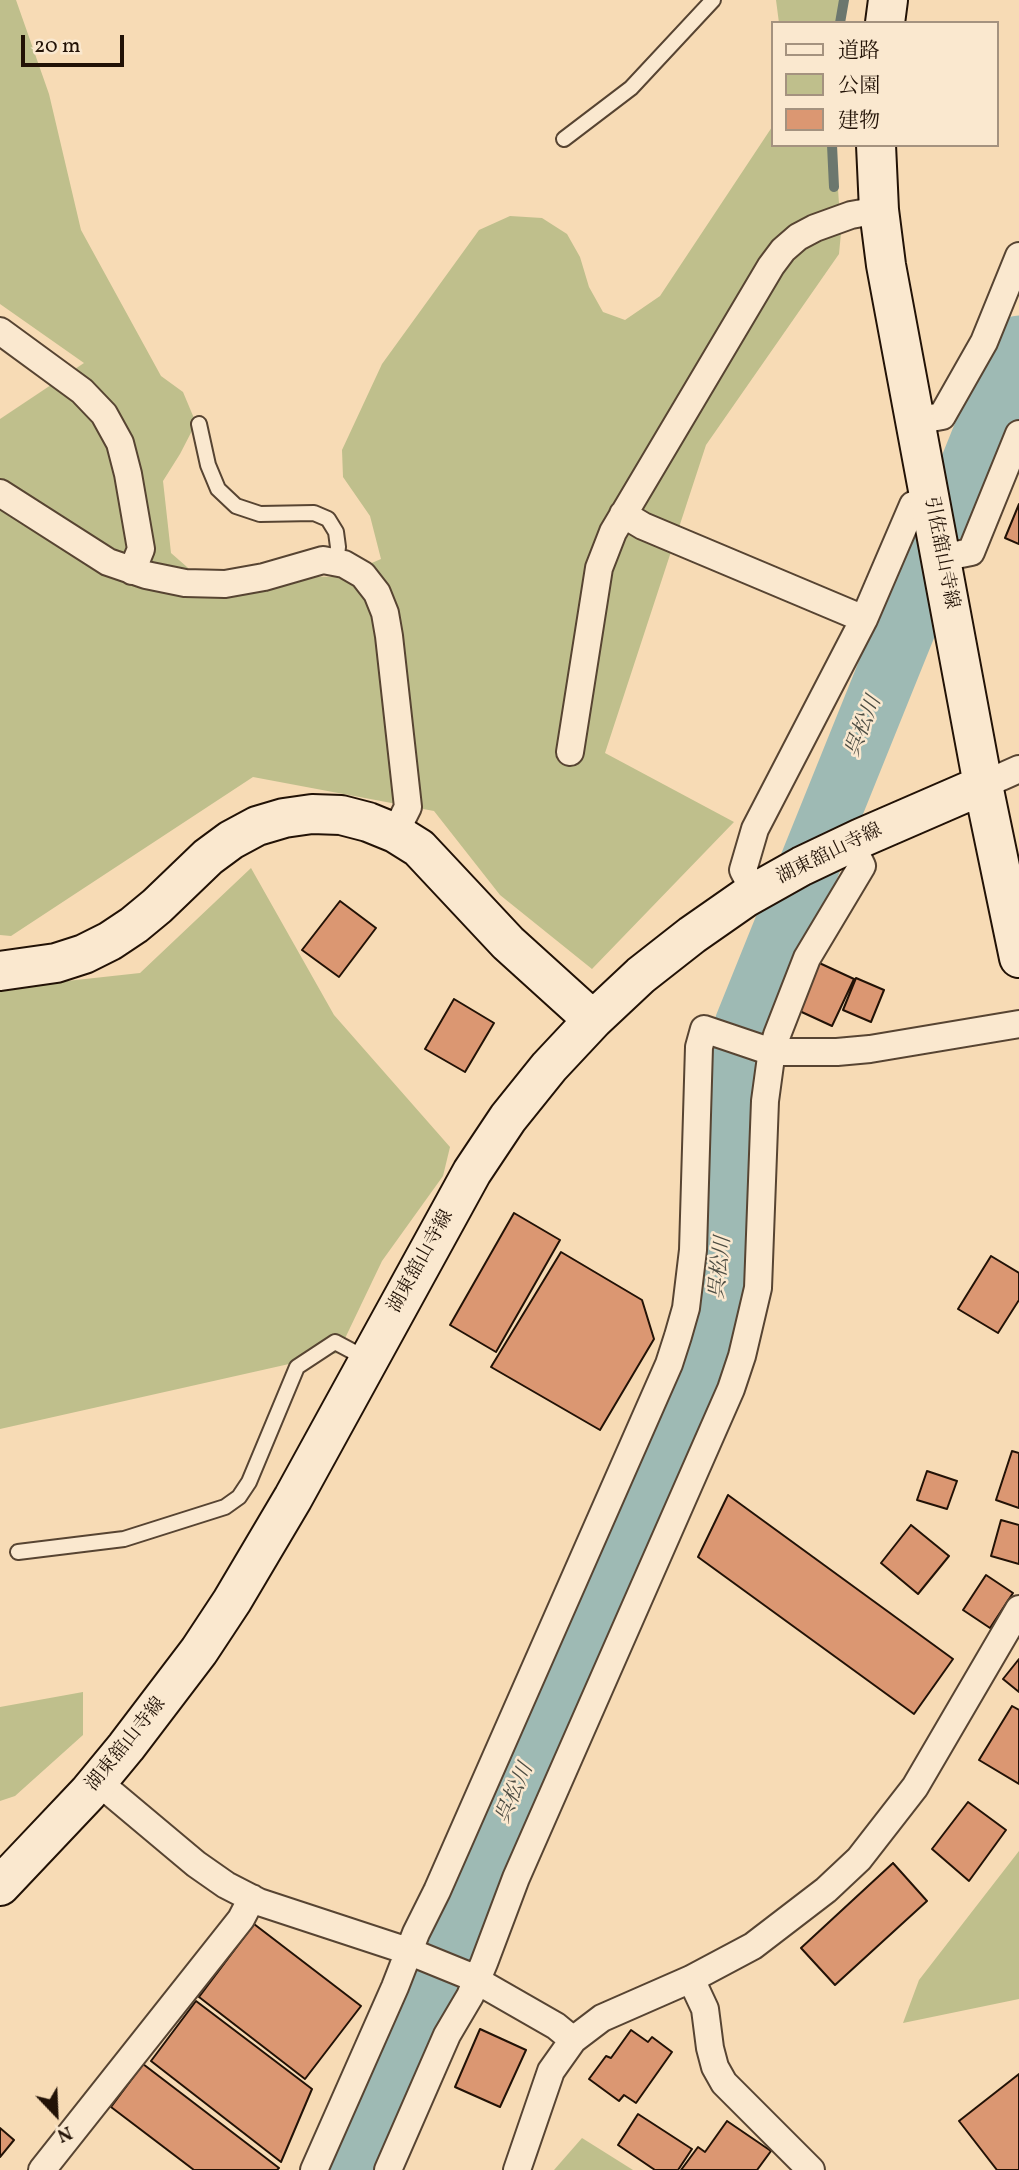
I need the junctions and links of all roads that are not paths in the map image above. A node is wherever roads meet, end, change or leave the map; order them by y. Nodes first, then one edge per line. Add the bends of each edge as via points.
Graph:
1 (713, 0) edge
2 (888, 0) edge
3 (885, 21) edge
4 (564, 139) dead end
5 (876, 147) edge
6 (879, 211) junction
7 (1019, 256) edge
8 (0, 331) edge
9 (915, 421) junction
10 (199, 424) dead end
11 (1019, 435) edge
12 (0, 493) edge
13 (927, 498) junction
14 (624, 514) junction
15 (336, 563) junction
16 (950, 567) junction
17 (132, 570) junction
18 (864, 619) junction
19 (570, 752) dead end
20 (1019, 769) edge
21 (983, 785) junction
22 (395, 833) junction
23 (851, 843) junction
24 (759, 891) junction
25 (1019, 958) edge
26 (0, 971) edge
27 (593, 1020) junction
28 (1019, 1024) edge
29 (766, 1049) junction
30 (368, 1359) junction
31 (18, 1552) dead end
32 (1019, 1609) edge
33 (97, 1781) junction
34 (0, 1885) edge
35 (252, 1898) junction
36 (412, 1952) junction
37 (472, 1978) junction
38 (691, 1979) junction
39 (573, 2040) junction
40 (42, 2170) edge
41 (314, 2170) edge
42 (388, 2170) edge
43 (517, 2170) edge
44 (811, 2170) edge

1 - 4 lane via 631,88
2 - 3 main road
5 - 6 main road, 引佐舘山寺線
6 - 9 main road, 引佐舘山寺線
6 - 14 street via 851,215 815,229 783,250
7 - 9 street via 984,342 942,416
8 - 17 street via 82,391 104,414 120,443 128,474 141,549
9 - 13 main road, 引佐舘山寺線
10 - 15 lane via 218,489 236,506 260,514 314,513 327,519 336,532
11 - 16 street via 971,552
12 - 17 street via 108,562
13 - 16 main road, 引佐舘山寺線
13 - 18 street via 913,505
14 - 18 street
14 - 19 street via 599,568
15 - 17 street via 323,561 225,584 185,583
15 - 22 street via 363,575 385,613 408,807
16 - 21 main road, 引佐舘山寺線
18 - 24 street via 755,830 743,870
20 - 21 street
21 - 23 main road, 湖東舘山寺線
21 - 25 main road, 引佐舘山寺線
22 - 26 main road via 368,822 322,814 257,826 231,839 110,941 56,963
22 - 27 main road via 426,855 508,943
23 - 24 main road, 湖東舘山寺線
23 - 29 street via 862,866 807,958
24 - 27 main road, 湖東舘山寺線 via 692,935
27 - 30 main road, 湖東舘山寺線 via 516,1108 472,1172
28 - 29 street via 870,1049 816,1053
29 - 36 street via 704,1029 699,1047 692,1260 675,1346
29 - 37 street via 758,1288 743,1356
30 - 31 lane via 335,1342 297,1367 249,1482 226,1507 124,1539
30 - 33 main road, 湖東舘山寺線 via 232,1601 163,1700
32 - 38 street via 915,1787 859,1858 791,1919 753,1946
33 - 34 main road, 湖東舘山寺線
33 - 35 street via 196,1864
35 - 36 street
35 - 40 street via 241,1919
36 - 37 street
36 - 41 street
37 - 39 street via 556,2025
37 - 42 street
38 - 39 street via 602,2018
38 - 44 street via 705,2009 710,2048 724,2083
39 - 43 street via 551,2071

